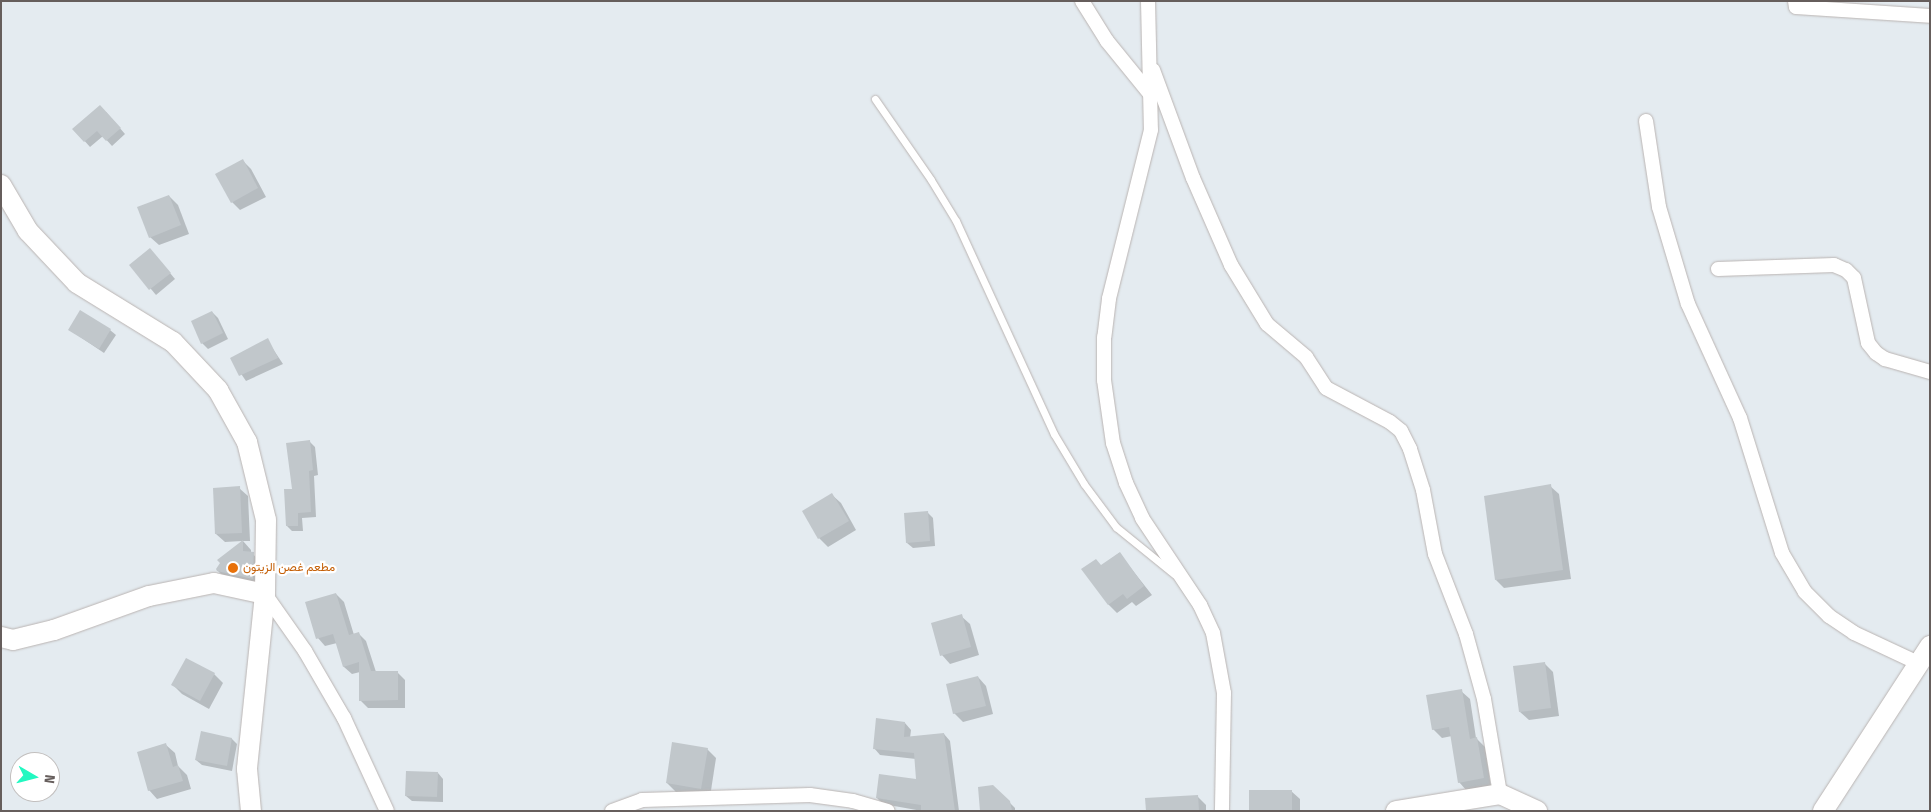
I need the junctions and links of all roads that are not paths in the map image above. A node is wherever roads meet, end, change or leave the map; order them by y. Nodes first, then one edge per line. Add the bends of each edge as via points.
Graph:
1 (1082, 1) edge
2 (1148, 1) edge
3 (1795, 1) edge
4 (1930, 16) edge
5 (1150, 60) junction
6 (1150, 94) junction
7 (875, 99) dead end
8 (1646, 121) dead end
9 (1, 185) edge
10 (1718, 269) dead end
11 (1930, 372) edge
12 (1188, 585) junction
13 (265, 594) junction
14 (1, 637) edge
15 (1930, 646) edge
16 (1918, 663) junction
17 (1500, 794) junction
18 (251, 811) edge
19 (387, 811) edge
20 (612, 811) edge
21 (888, 811) edge
22 (1222, 811) edge
23 (1396, 811) edge
24 (1537, 811) edge
25 (1823, 811) edge

1 - 6 street via 1107,42
2 - 5 street
3 - 4 street via 1796,7
5 - 6 street
5 - 17 street via 1193,178 1231,265 1267,324 1306,357 1326,388 1390,422 1401,431 1410,449 1422,490 1434,554 1466,634 1484,699
6 - 12 street via 1151,130 1109,299 1104,337 1104,380 1113,443 1126,483 1142,518
7 - 12 lane via 956,221 1054,434 1084,484 1116,527
8 - 16 street via 1659,207 1688,304 1740,418 1782,553 1805,592 1829,616 1854,633
9 - 13 street via 28,231 77,283 173,342 218,390 247,442 266,520
10 - 11 street via 1834,265 1854,278 1868,343 1876,353 1885,359
12 - 22 street via 1213,633 1224,693
13 - 14 street via 214,583 149,596 54,630 13,640
13 - 18 street via 247,769
13 - 19 street via 305,651 344,718
15 - 16 street
16 - 25 street
17 - 23 street
17 - 24 street
20 - 21 street via 642,800 810,795 853,800

